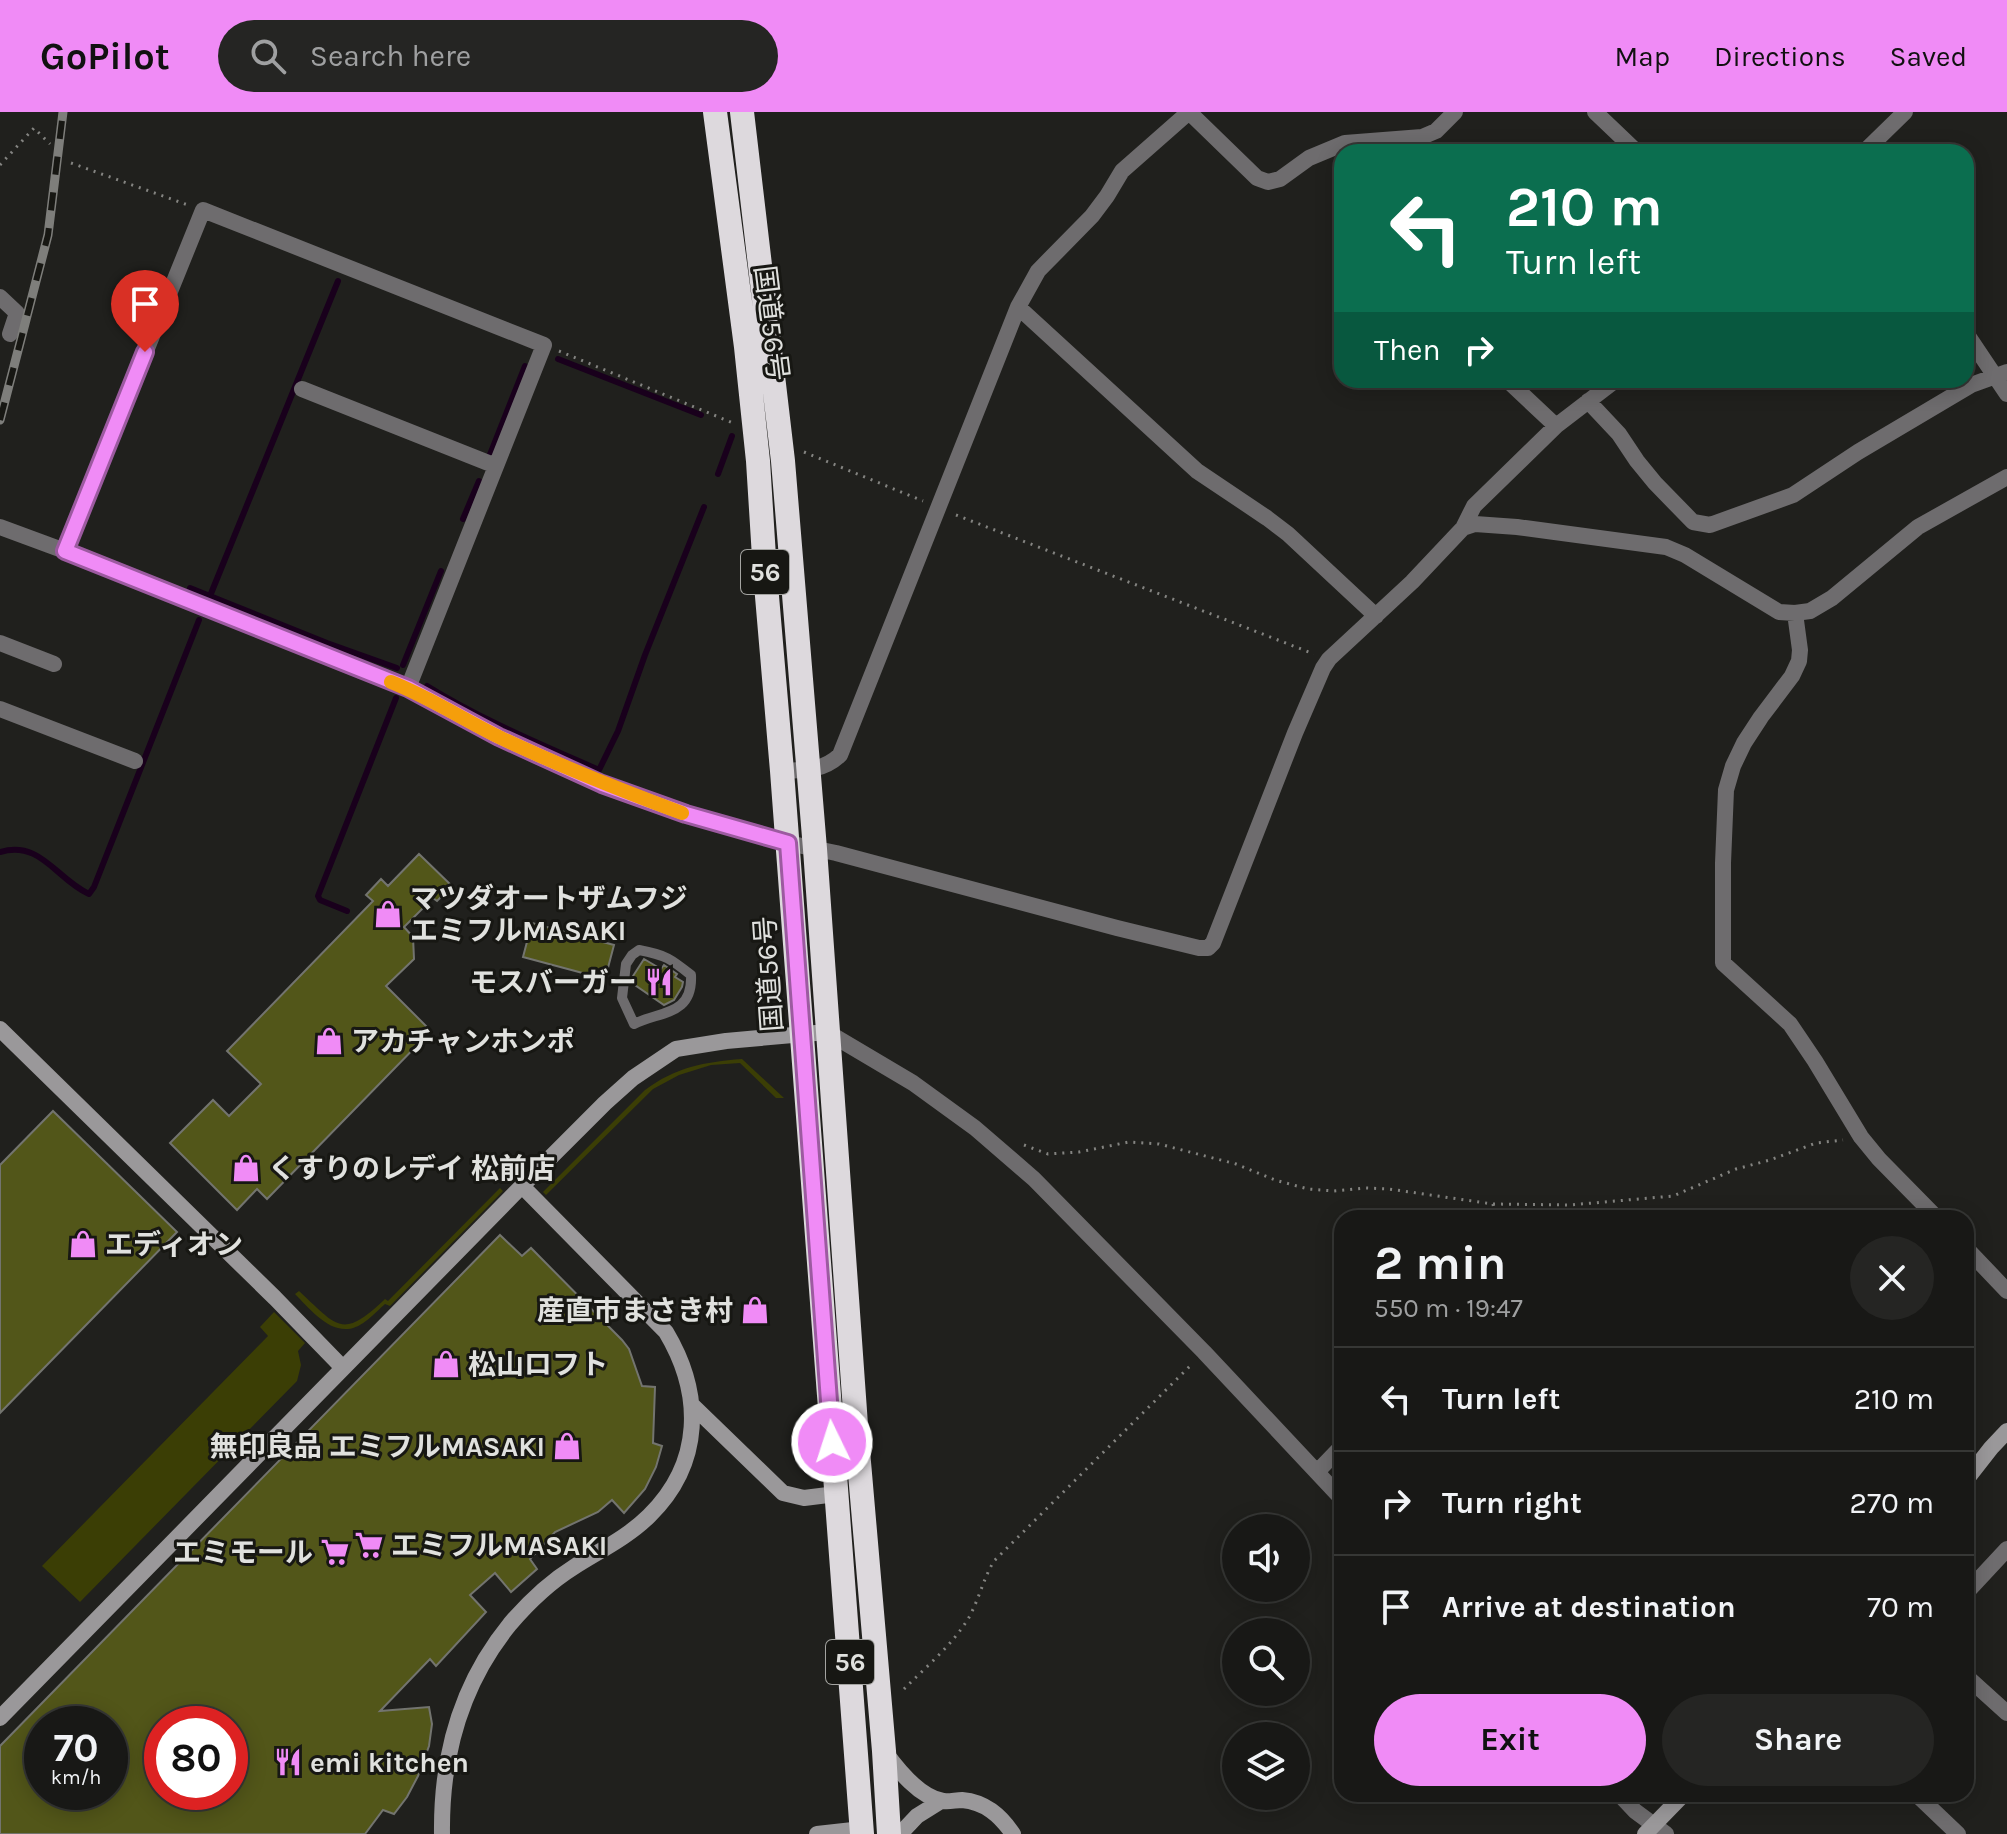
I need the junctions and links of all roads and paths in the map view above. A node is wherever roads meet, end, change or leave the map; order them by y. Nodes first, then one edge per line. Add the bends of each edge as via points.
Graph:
1 (715, 112) edge
2 (742, 112) edge
3 (1189, 112) edge
4 (1595, 112) edge
5 (1905, 112) edge
6 (1449, 114) edge
7 (50, 144) dead end
8 (1387, 144) edge
9 (1629, 144) edge
10 (1872, 144) edge
11 (1334, 147) edge
12 (71, 163) dead end
13 (0, 165) edge
14 (203, 210) junction
15 (0, 297) edge
16 (1018, 307) junction
17 (10, 334) dead end
18 (1974, 342) edge
19 (544, 345) junction
20 (2001, 374) edge
21 (1974, 384) edge
22 (1516, 388) edge
23 (1605, 388) edge
24 (1966, 388) edge
25 (302, 389) dead end
26 (2007, 394) edge
27 (1588, 401) junction
28 (1556, 426) junction
29 (755, 432) junction
30 (781, 442) junction
31 (496, 466) junction
32 (2007, 477) edge
33 (938, 508) junction
34 (0, 527) edge
35 (1463, 528) junction
36 (65, 551) junction
37 (1795, 613) junction
38 (1376, 616) junction
39 (0, 643) edge
40 (1329, 659) junction
41 (54, 664) dead end
42 (408, 688) junction
43 (0, 709) edge
44 (135, 761) dead end
45 (809, 769) junction
46 (782, 771) junction
47 (788, 843) junction
48 (815, 849) junction
49 (634, 1024) joint
50 (0, 1029) edge
51 (827, 1032) junction
52 (802, 1033) junction
53 (1861, 1137) junction
54 (1017, 1143) dead end
55 (522, 1186) junction
56 (1493, 1204) junction
57 (1494, 1210) edge
58 (1929, 1210) edge
59 (1974, 1256) edge
60 (2007, 1291) edge
61 (1204, 1352) junction
62 (343, 1368) junction
63 (692, 1405) junction
64 (2007, 1431) edge
65 (1334, 1454) edge
66 (1974, 1470) edge
67 (1317, 1472) junction
68 (1334, 1490) edge
69 (836, 1494) junction
70 (2007, 1549) edge
71 (1974, 1584) edge
72 (1974, 1683) edge
73 (904, 1689) dead end
74 (2007, 1713) edge
75 (0, 1718) edge
76 (884, 1751) junction
77 (941, 1801) junction
78 (1627, 1802) edge
79 (1678, 1802) edge
80 (1924, 1802) edge
81 (1655, 1831) edge
82 (862, 1832) edge
83 (442, 1834) edge
84 (817, 1834) edge
85 (889, 1834) edge
86 (900, 1834) edge
87 (1013, 1834) edge
88 (1958, 1834) edge

1 - 29 highway, 国道56号 / 56
2 - 30 highway, 国道56号 / 56
3 - 11 street via 1257,178 1268,182
3 - 16 street via 1122,171 1092,216 1038,271
4 - 9 street
5 - 10 street
6 - 8 street via 1436,131
7 - 13 path via 34,128
12 - 14 path
14 - 19 street
14 - 36 street
15 - 17 street via 17,313
16 - 33 street
16 - 38 street via 1197,471 1288,534
18 - 20 street
19 - 29 path
19 - 31 street
20 - 21 street
20 - 26 street
22 - 28 street
23 - 27 street
24 - 27 street via 1793,495 1710,525 1693,522
25 - 31 street
27 - 28 street
28 - 35 street via 1474,506
29 - 46 highway, 国道56号 / 56
30 - 33 path
30 - 45 highway, 国道56号 / 56
31 - 42 street
32 - 37 street via 1918,527 1832,598
33 - 40 path
33 - 45 street via 840,755 830,764
34 - 36 street
35 - 37 street via 1517,527 1666,547 1779,612
35 - 38 street
36 - 42 street
37 - 53 street via 1799,661 1744,743 1726,790 1723,963 1790,1024
38 - 40 street
39 - 41 street
40 - 48 street via 1208,948
42 - 47 street via 602,784
43 - 44 street
45 - 46 street
45 - 48 highway, 国道56号 / 56
46 - 47 highway, 国道56号 / 56
47 - 48 street
47 - 52 highway, 国道56号 / 56
48 - 51 highway, 国道56号 / 56
49 - 49 lane via 622,998 626,964 639,950 662,954 691,975 692,989 672,1012
50 - 62 street
51 - 52 street
51 - 61 street via 913,1083 975,1128 1034,1179
51 - 76 highway, 国道56号 / 56
52 - 55 street via 676,1049 616,1093
52 - 69 highway, 国道56号 / 56
53 - 56 path via 1816,1143 1673,1196 1570,1205
53 - 58 street
54 - 56 path via 1048,1154 1129,1142 1159,1144 1308,1189 1389,1189
55 - 62 street
55 - 63 street via 666,1332 688,1380
56 - 57 path
59 - 60 street
61 - 67 street
61 - 73 path via 994,1561 967,1619
62 - 75 street
63 - 69 street via 783,1493 804,1498
63 - 83 street via 687,1451 665,1499 639,1525 531,1603 473,1680 447,1759
64 - 66 street
65 - 67 street
67 - 68 street
69 - 82 highway, 国道56号 / 56
70 - 71 street
72 - 74 street
76 - 77 street via 915,1785
76 - 85 highway, 国道56号 / 56
77 - 86 street
77 - 87 street via 981,1804
78 - 81 street
79 - 81 street
80 - 88 street
82 - 84 street

